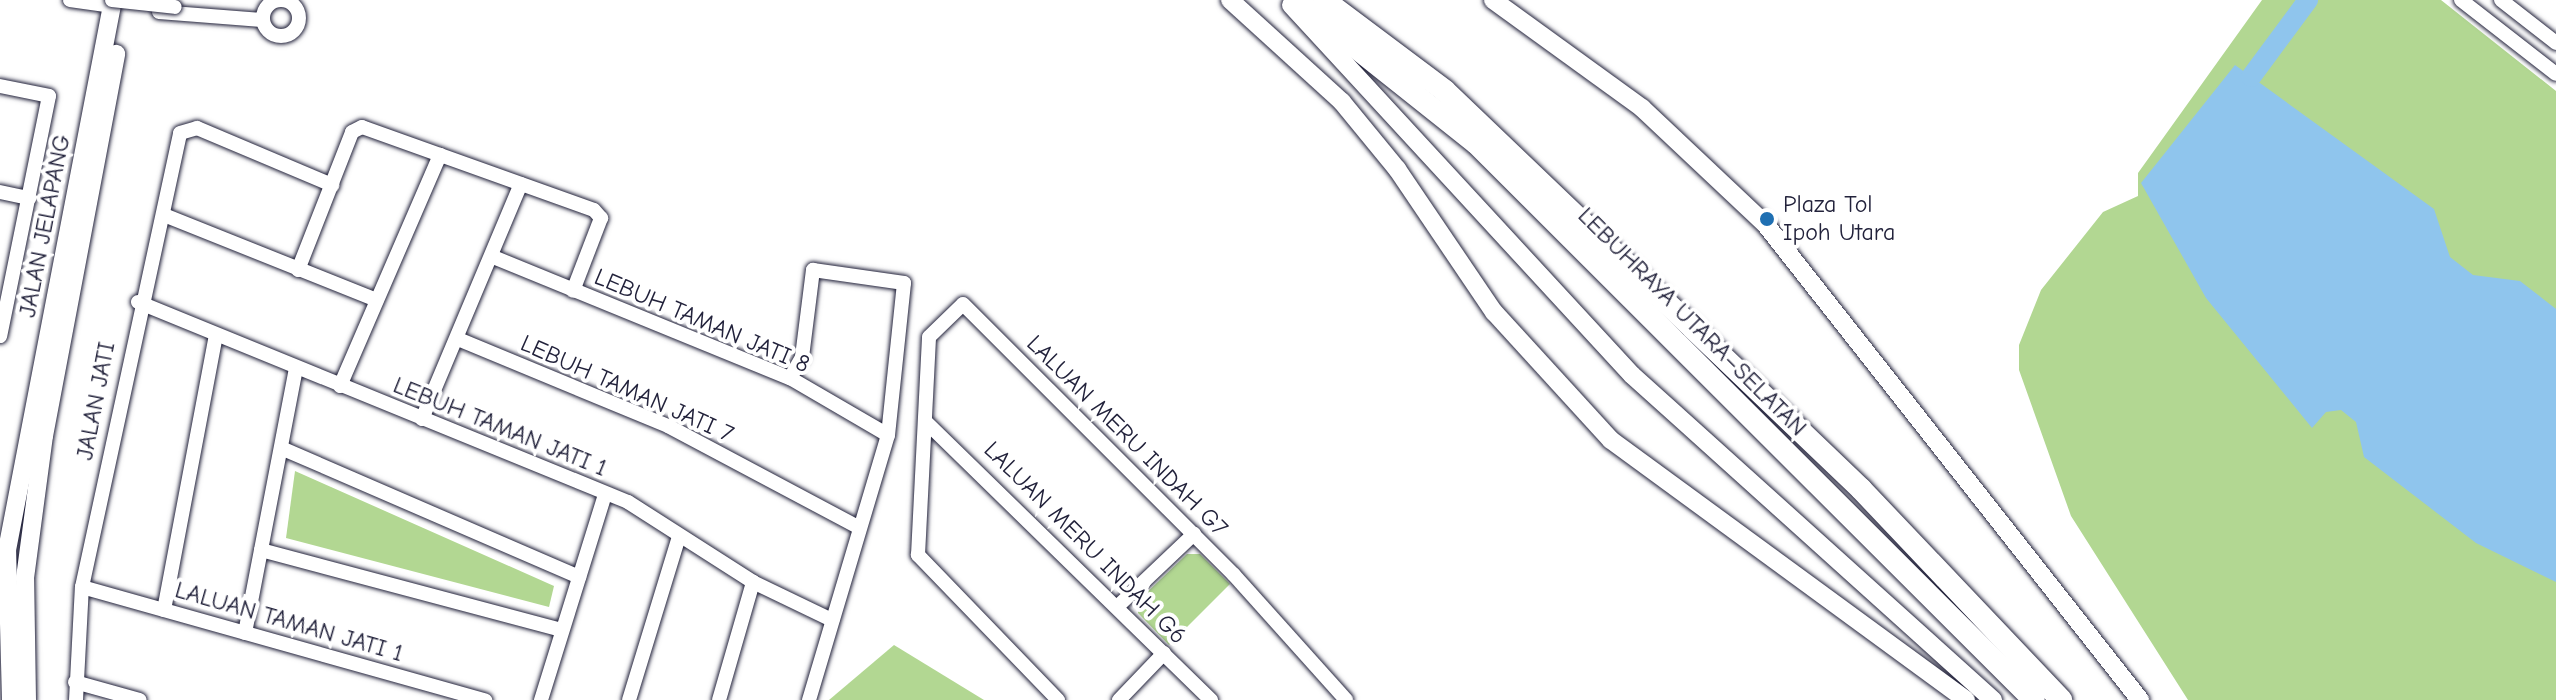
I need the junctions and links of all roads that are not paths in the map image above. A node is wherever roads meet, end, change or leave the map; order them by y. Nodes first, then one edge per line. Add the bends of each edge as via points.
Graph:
1 (70, 0) edge
2 (1230, 0) edge
3 (1286, 0) edge
4 (1296, 0) edge
5 (1324, 0) edge
6 (1493, 0) edge
7 (2461, 0) edge
8 (2501, 0) edge
9 (110, 2) edge
10 (128, 4) edge
11 (2556, 43) edge
12 (2556, 74) edge
13 (0, 86) edge
14 (440, 155) junction
15 (521, 184) junction
16 (332, 185) junction
17 (0, 192) edge
18 (29, 198) junction
19 (164, 215) junction
20 (493, 257) junction
21 (298, 270) junction
22 (573, 291) junction
23 (5, 293) edge
24 (377, 300) junction
25 (138, 302) junction
26 (216, 335) junction
27 (0, 336) edge
28 (458, 339) junction
29 (296, 368) junction
30 (790, 378) junction
31 (340, 386) junction
32 (422, 419) junction
33 (925, 421) junction
34 (888, 435) junction
35 (281, 448) junction
36 (605, 494) junction
37 (860, 528) junction
38 (1194, 534) junction
39 (679, 536) junction
40 (261, 550) junction
41 (579, 577) junction
42 (753, 582) junction
43 (82, 587) junction
44 (1118, 606) junction
45 (164, 610) junction
46 (832, 620) junction
47 (562, 630) junction
48 (245, 633) junction
49 (1164, 653) junction
50 (75, 682) junction
51 (438, 694) edge
52 (11, 700) edge
53 (26, 700) edge
54 (76, 700) edge
55 (140, 700) edge
56 (485, 700) edge
57 (541, 700) edge
58 (629, 700) edge
59 (719, 700) edge
60 (809, 700) edge
61 (1058, 700) edge
62 (1119, 700) edge
63 (1211, 700) edge
64 (1346, 700) edge
65 (1966, 700) edge
66 (1993, 700) edge
67 (2034, 700) edge
68 (2061, 700) edge
69 (2140, 700) edge

1 - 9 street
2 - 65 main road via 1342,102 1494,312 1611,440
3 - 66 main road via 1632,375
4 - 67 highway, LEBUHRAYA UTARA–SELATAN via 1476,143
5 - 68 highway, LEBUHRAYA UTARA–SELATAN via 1456,102 1861,489
6 - 69 main road via 1642,108 1766,225
7 - 12 street
8 - 11 street
9 - 10 street, bridge
9 - 10 street, bridge via 263,16
9 - 52 main road, JALAN JELAPANG via 7,550
10 - 53 main road, JALAN JELAPANG via 44,436 25,578
13 - 18 street via 49,96
14 - 15 street
14 - 16 street via 362,127 352,132
14 - 24 street
15 - 20 street
15 - 22 street via 601,218
16 - 19 street, JALAN JATI via 197,128 180,133
16 - 21 street
17 - 18 street
18 - 23 street
19 - 21 street
19 - 25 street, JALAN JATI
20 - 22 street, LEBUH TAMAN JATI 8
20 - 28 street
21 - 24 street
22 - 30 street, LEBUH TAMAN JATI 8
23 - 27 street
24 - 31 street
25 - 26 street, LEBUH TAMAN JATI 1
25 - 43 street, JALAN JATI
26 - 29 street, LEBUH TAMAN JATI 1
26 - 45 street
28 - 32 street
28 - 37 street, LEBUH TAMAN JATI 7 via 668,426
29 - 31 street, LEBUH TAMAN JATI 1
29 - 35 street
30 - 34 street, LEBUH TAMAN JATI 8
30 - 34 street via 802,357 813,270 901,280
31 - 32 street, LEBUH TAMAN JATI 1
32 - 36 street, LEBUH TAMAN JATI 1
33 - 38 street, LALUAN MERU INDAH G7 via 929,337 963,304
33 - 44 street, LALUAN MERU INDAH G6
33 - 61 street via 918,555
34 - 37 street
35 - 40 street
35 - 41 street
36 - 39 street, LEBUH TAMAN JATI 1
36 - 41 street
37 - 46 street
38 - 44 street
38 - 64 street, LALUAN MERU INDAH G7
39 - 42 street, LEBUH TAMAN JATI 1
39 - 58 street
40 - 47 street
40 - 48 street
41 - 47 street
42 - 46 street, LEBUH TAMAN JATI 1
42 - 59 street
43 - 45 street, LALUAN TAMAN JATI 1
43 - 50 street, JALAN JATI
44 - 49 street, LALUAN MERU INDAH G6
45 - 48 street, LALUAN TAMAN JATI 1
46 - 60 street
47 - 57 street
48 - 51 street, LALUAN TAMAN JATI 1
49 - 62 street
49 - 63 street, LALUAN MERU INDAH G6
50 - 54 street, JALAN JATI
50 - 55 street
51 - 56 street, LALUAN TAMAN JATI 1

